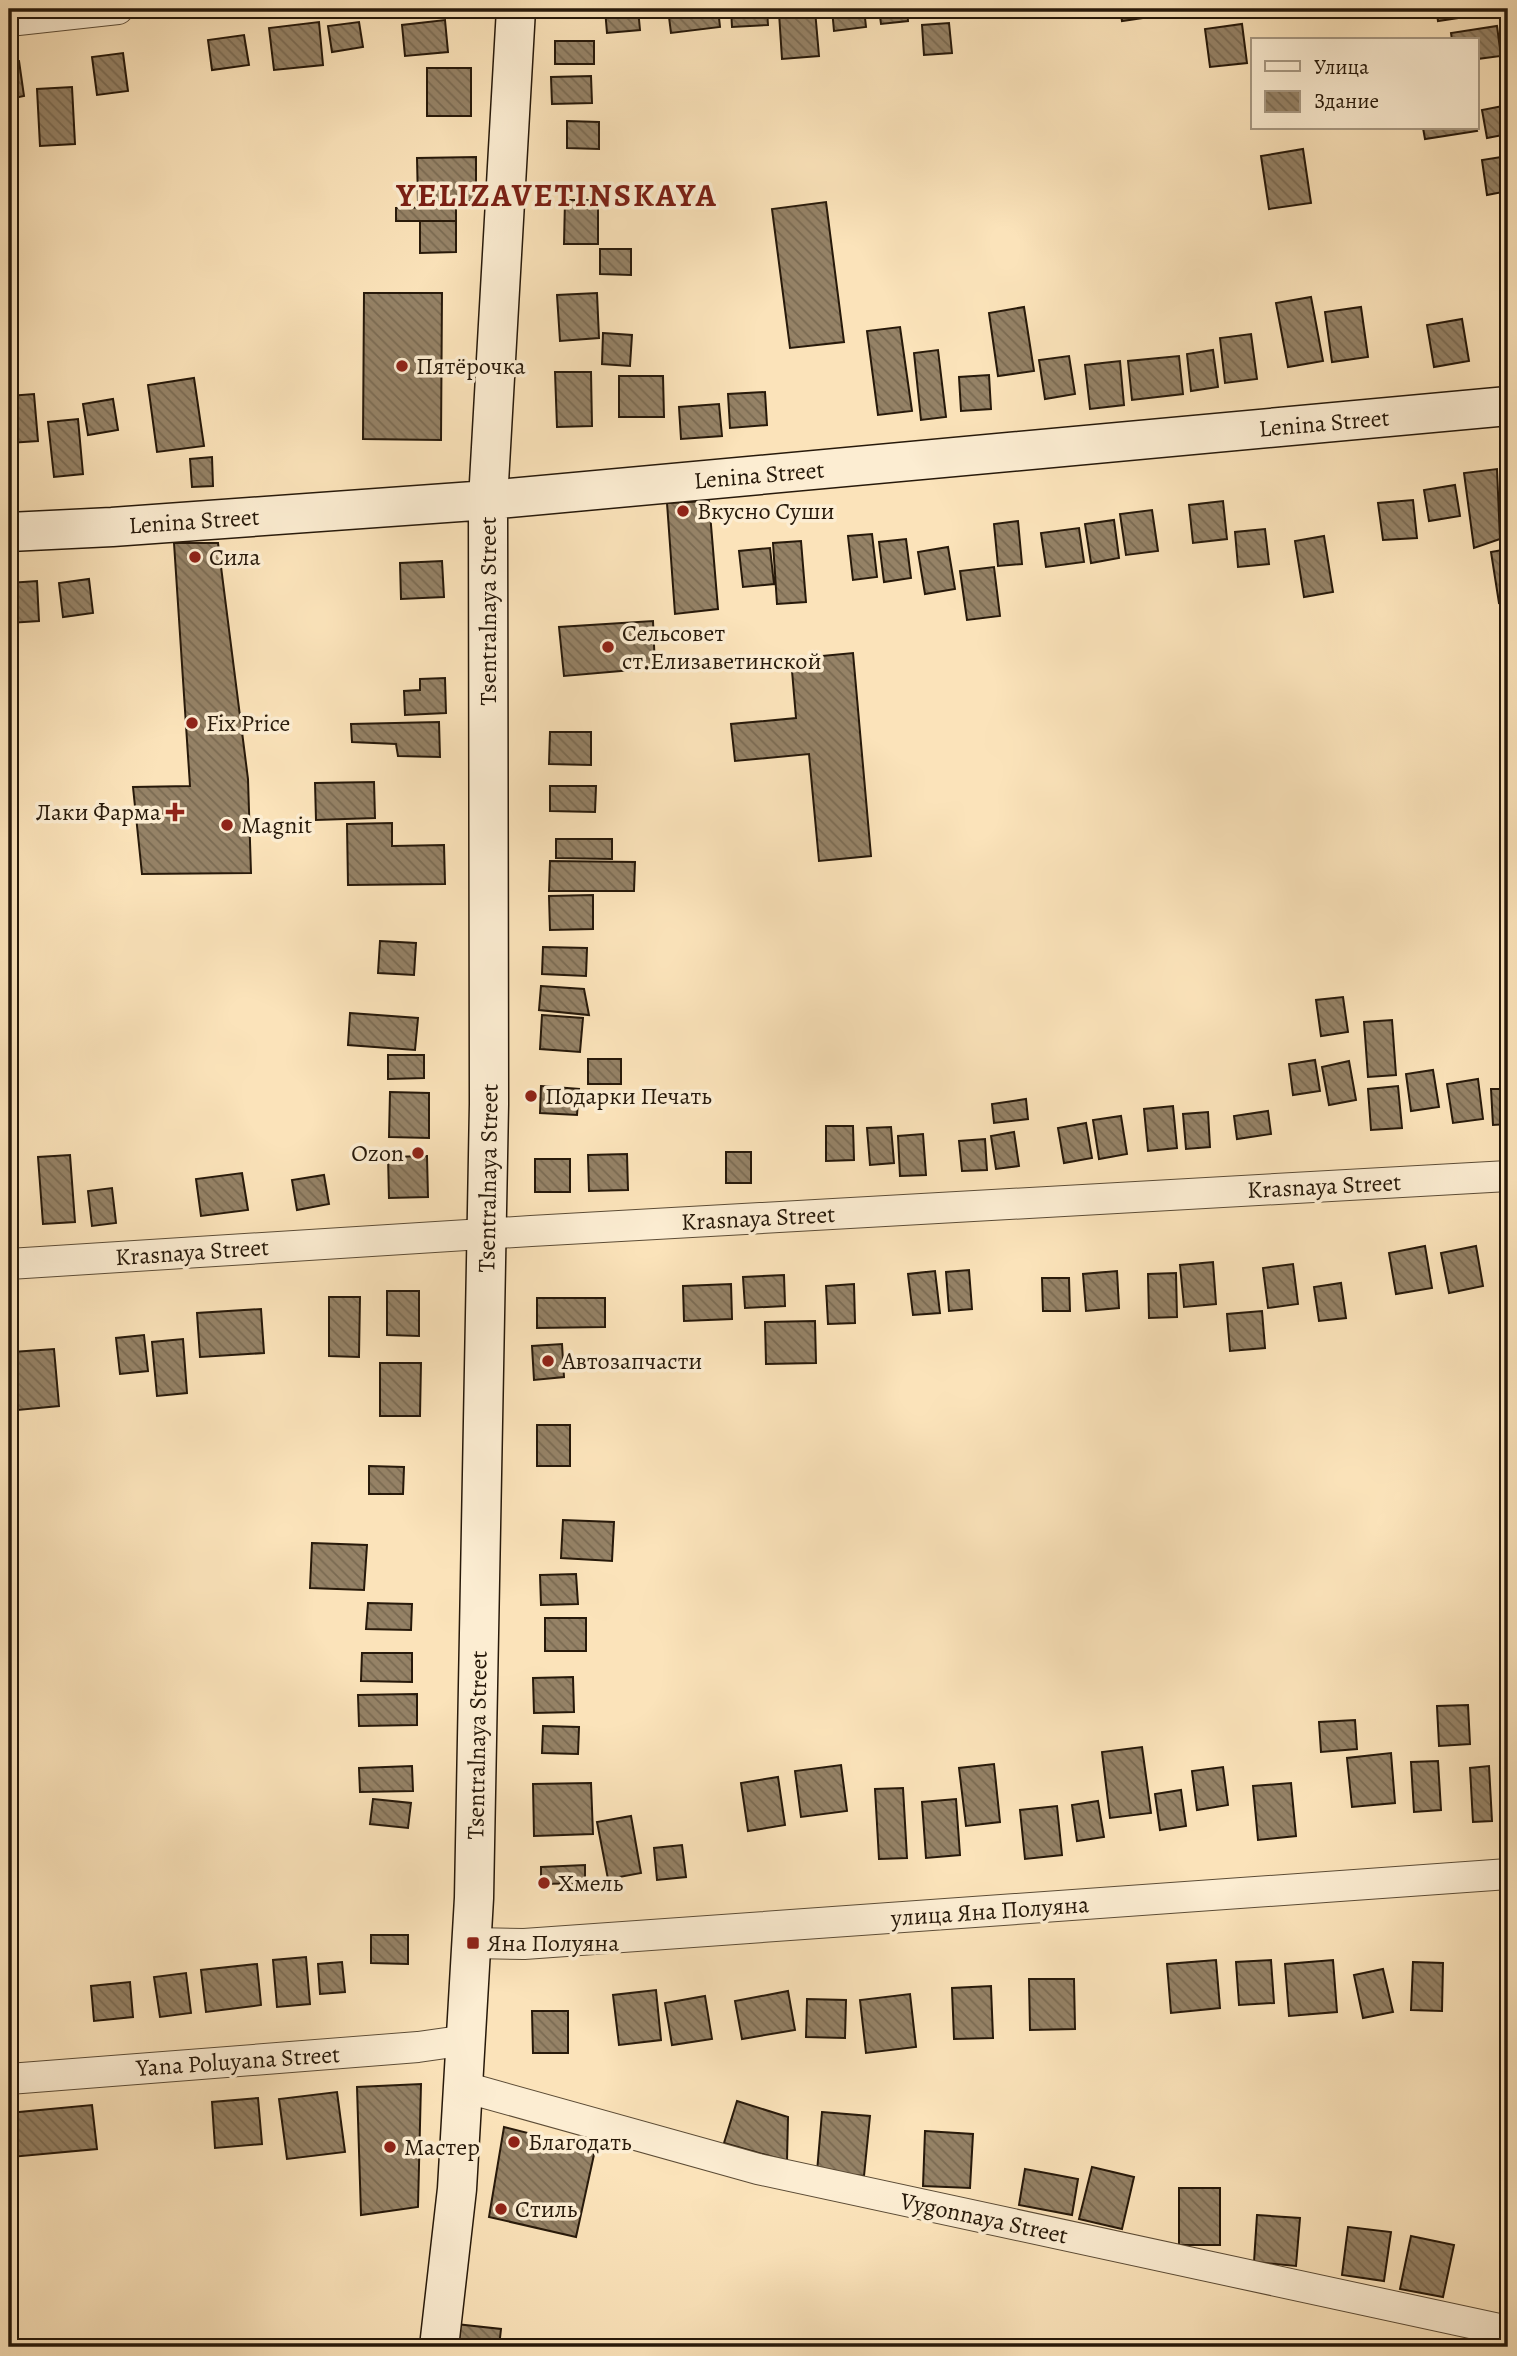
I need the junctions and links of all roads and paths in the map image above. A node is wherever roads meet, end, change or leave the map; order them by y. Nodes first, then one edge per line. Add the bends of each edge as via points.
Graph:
1 (118, 9) edge
2 (516, 9) edge
3 (9, 21) edge
4 (1508, 406) edge
5 (488, 500) junction
6 (9, 532) edge
7 (1508, 1175) edge
8 (487, 1234) junction
9 (9, 1264) edge
10 (1508, 1874) edge
11 (472, 1943) junction
12 (467, 2040) junction
13 (9, 2079) edge
14 (464, 2087) junction
15 (1508, 2330) edge
16 (439, 2347) edge

1 - 3 street
2 - 5 street, Tsentralnaya Street
4 - 5 street, Lenina Street
5 - 6 street, Lenina Street
5 - 8 street, Tsentralnaya Street
7 - 8 street, Krasnaya Street
8 - 9 street, Krasnaya Street
8 - 11 street, Tsentralnaya Street
10 - 11 street, улица Яна Полуяна via 524,1944
11 - 12 street, Tsentralnaya Street
12 - 13 street, Yana Poluyana Street
12 - 14 street, Tsentralnaya Street
14 - 15 street, Vygonnaya Street via 758,2169
14 - 16 street, Tsentralnaya Street

